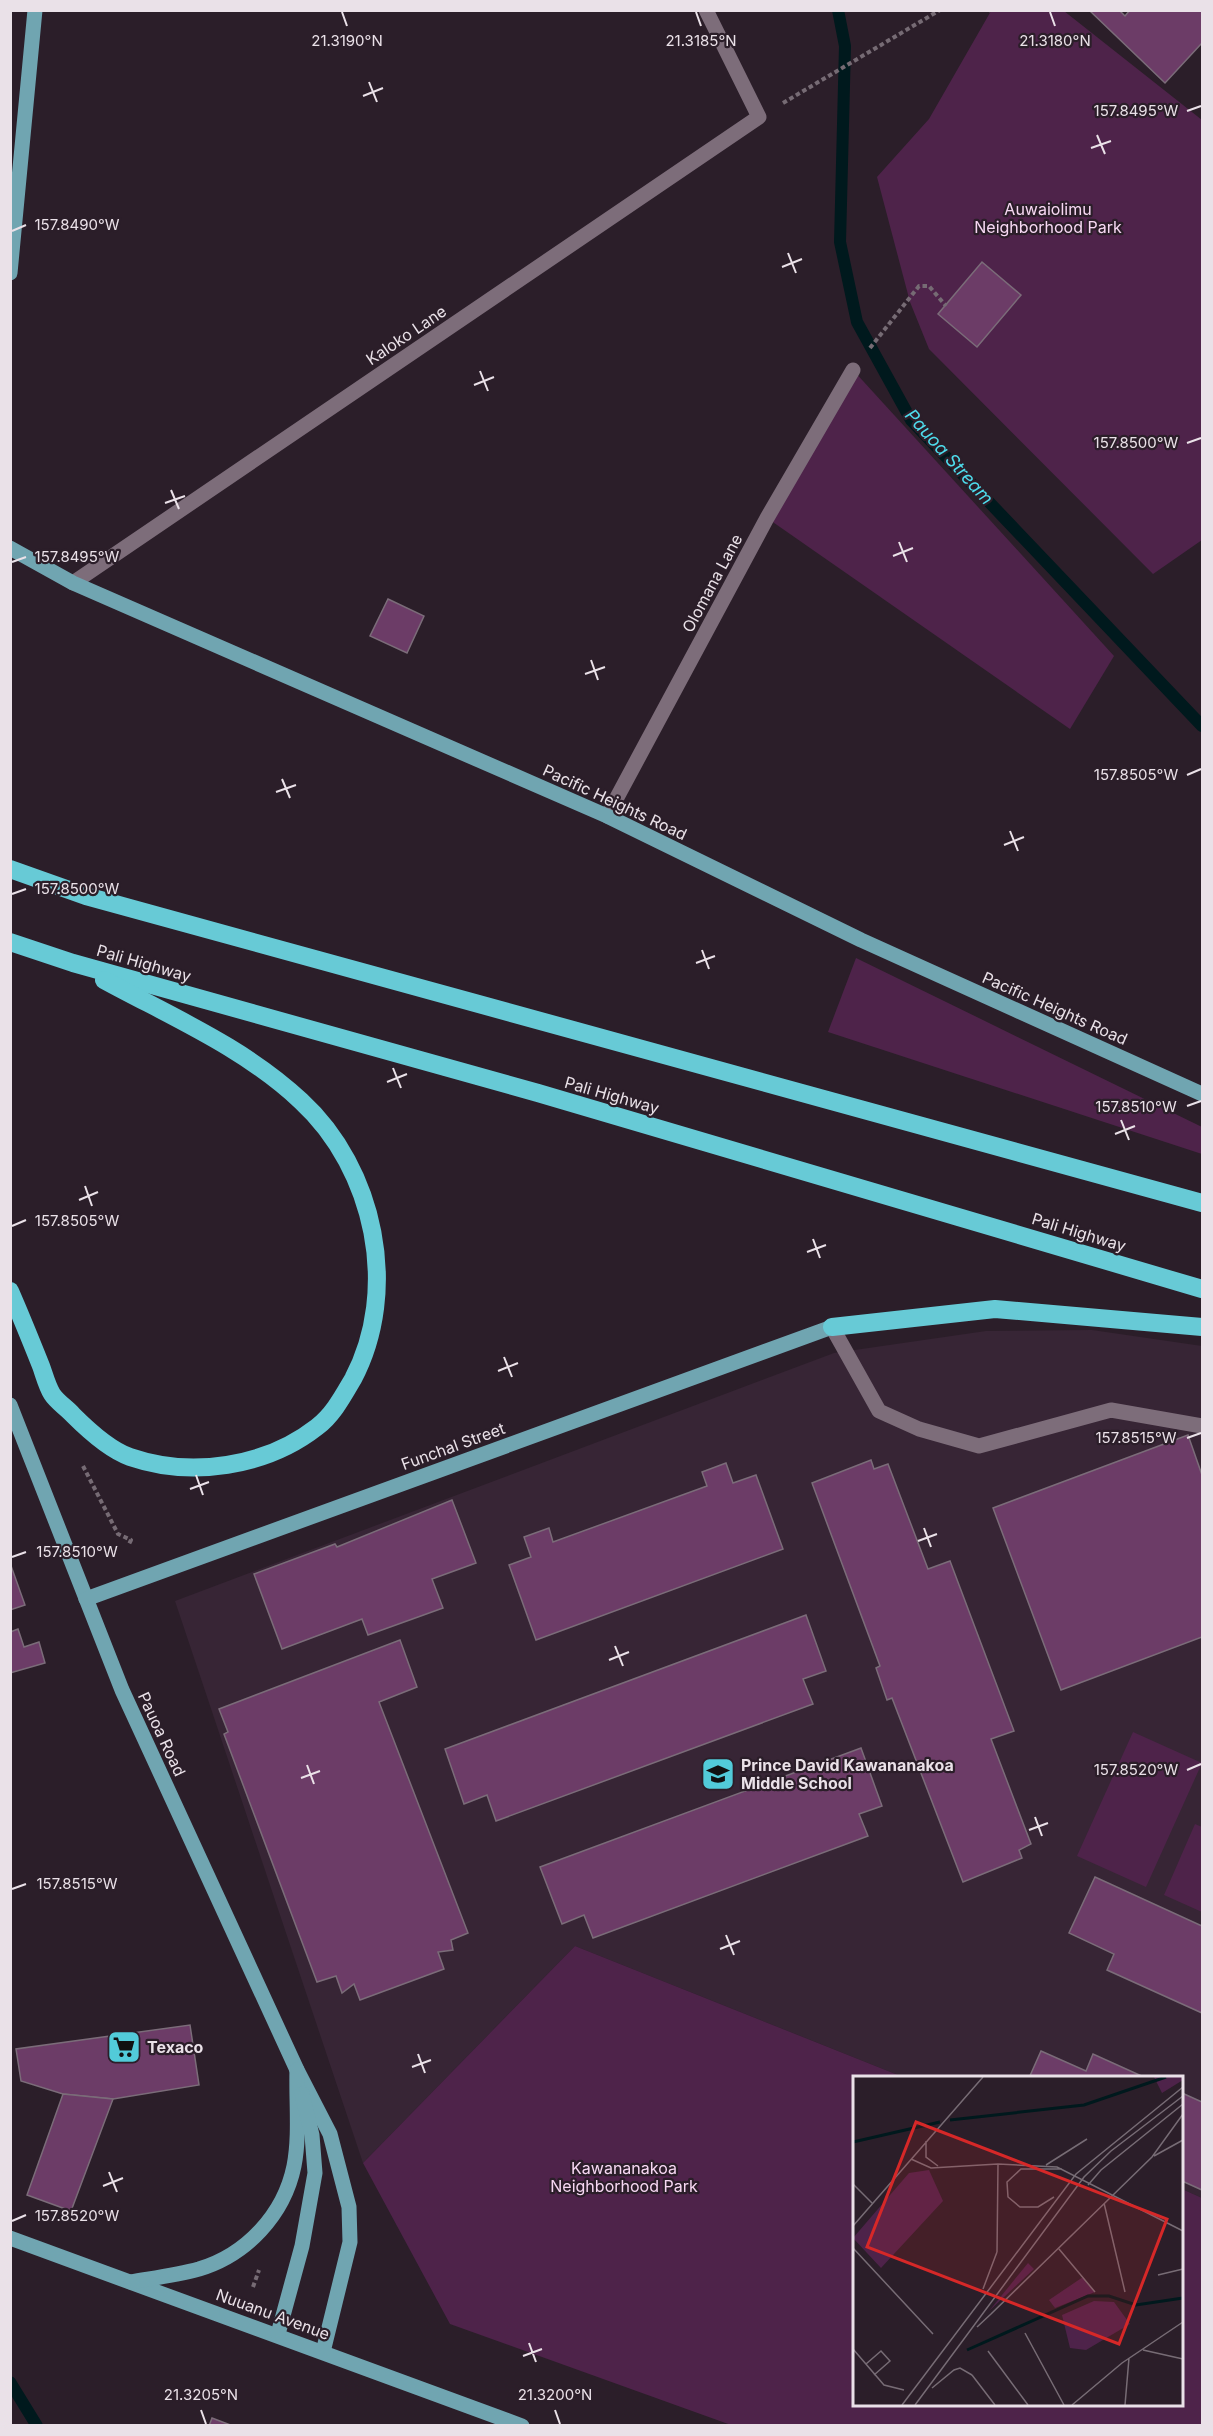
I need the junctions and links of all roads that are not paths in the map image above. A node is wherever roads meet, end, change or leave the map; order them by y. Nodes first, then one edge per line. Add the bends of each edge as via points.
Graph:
1 (35, 10) edge
2 (706, 10) edge
3 (10, 273) edge
4 (853, 370) road end
5 (10, 548) edge
6 (74, 583) junction
7 (607, 816) junction
8 (10, 869) edge
9 (10, 942) edge
10 (73, 963) junction
11 (1203, 1094) edge
12 (1203, 1203) edge
13 (1203, 1289) edge
14 (10, 1291) edge
15 (832, 1327) junction
16 (1203, 1327) edge
17 (10, 1406) edge
18 (1203, 1426) edge
19 (86, 1599) junction
20 (297, 2070) junction
21 (10, 2238) edge
22 (129, 2283) junction
23 (278, 2334) junction
24 (323, 2352) junction
25 (522, 2426) edge

1 - 3 main road
2 - 6 street, Kaloko Lane via 759,117
4 - 7 street, Olomana Lane via 767,519
5 - 6 main road, Pacific Heights Road
6 - 7 main road, Pacific Heights Road
7 - 11 main road, Pacific Heights Road via 861,940
8 - 12 highway via 86,896
9 - 10 highway, Pali Highway
10 - 13 highway, Pali Highway via 538,1093
10 - 14 highway via 266,1072 302,1101 324,1126 359,1187 374,1243 379,1281 376,1316 359,1367 334,1410 317,1427 255,1459 207,1467 172,1467 128,1456 84,1426 52,1394
15 - 16 highway via 995,1309
15 - 18 street via 879,1412 919,1430 979,1446 1111,1410
15 - 19 main road, Funchal Street
17 - 19 main road, Pauoa Road
19 - 20 main road, Pauoa Road via 122,1690
20 - 22 main road via 294,2165 278,2208 262,2229 243,2248 199,2269
20 - 23 main road via 312,2135 315,2173 302,2246
20 - 24 main road via 330,2134 349,2207 350,2242
21 - 22 main road, Nuuanu Avenue
22 - 23 main road, Nuuanu Avenue
23 - 24 main road, Nuuanu Avenue
24 - 25 main road, Nuuanu Avenue

